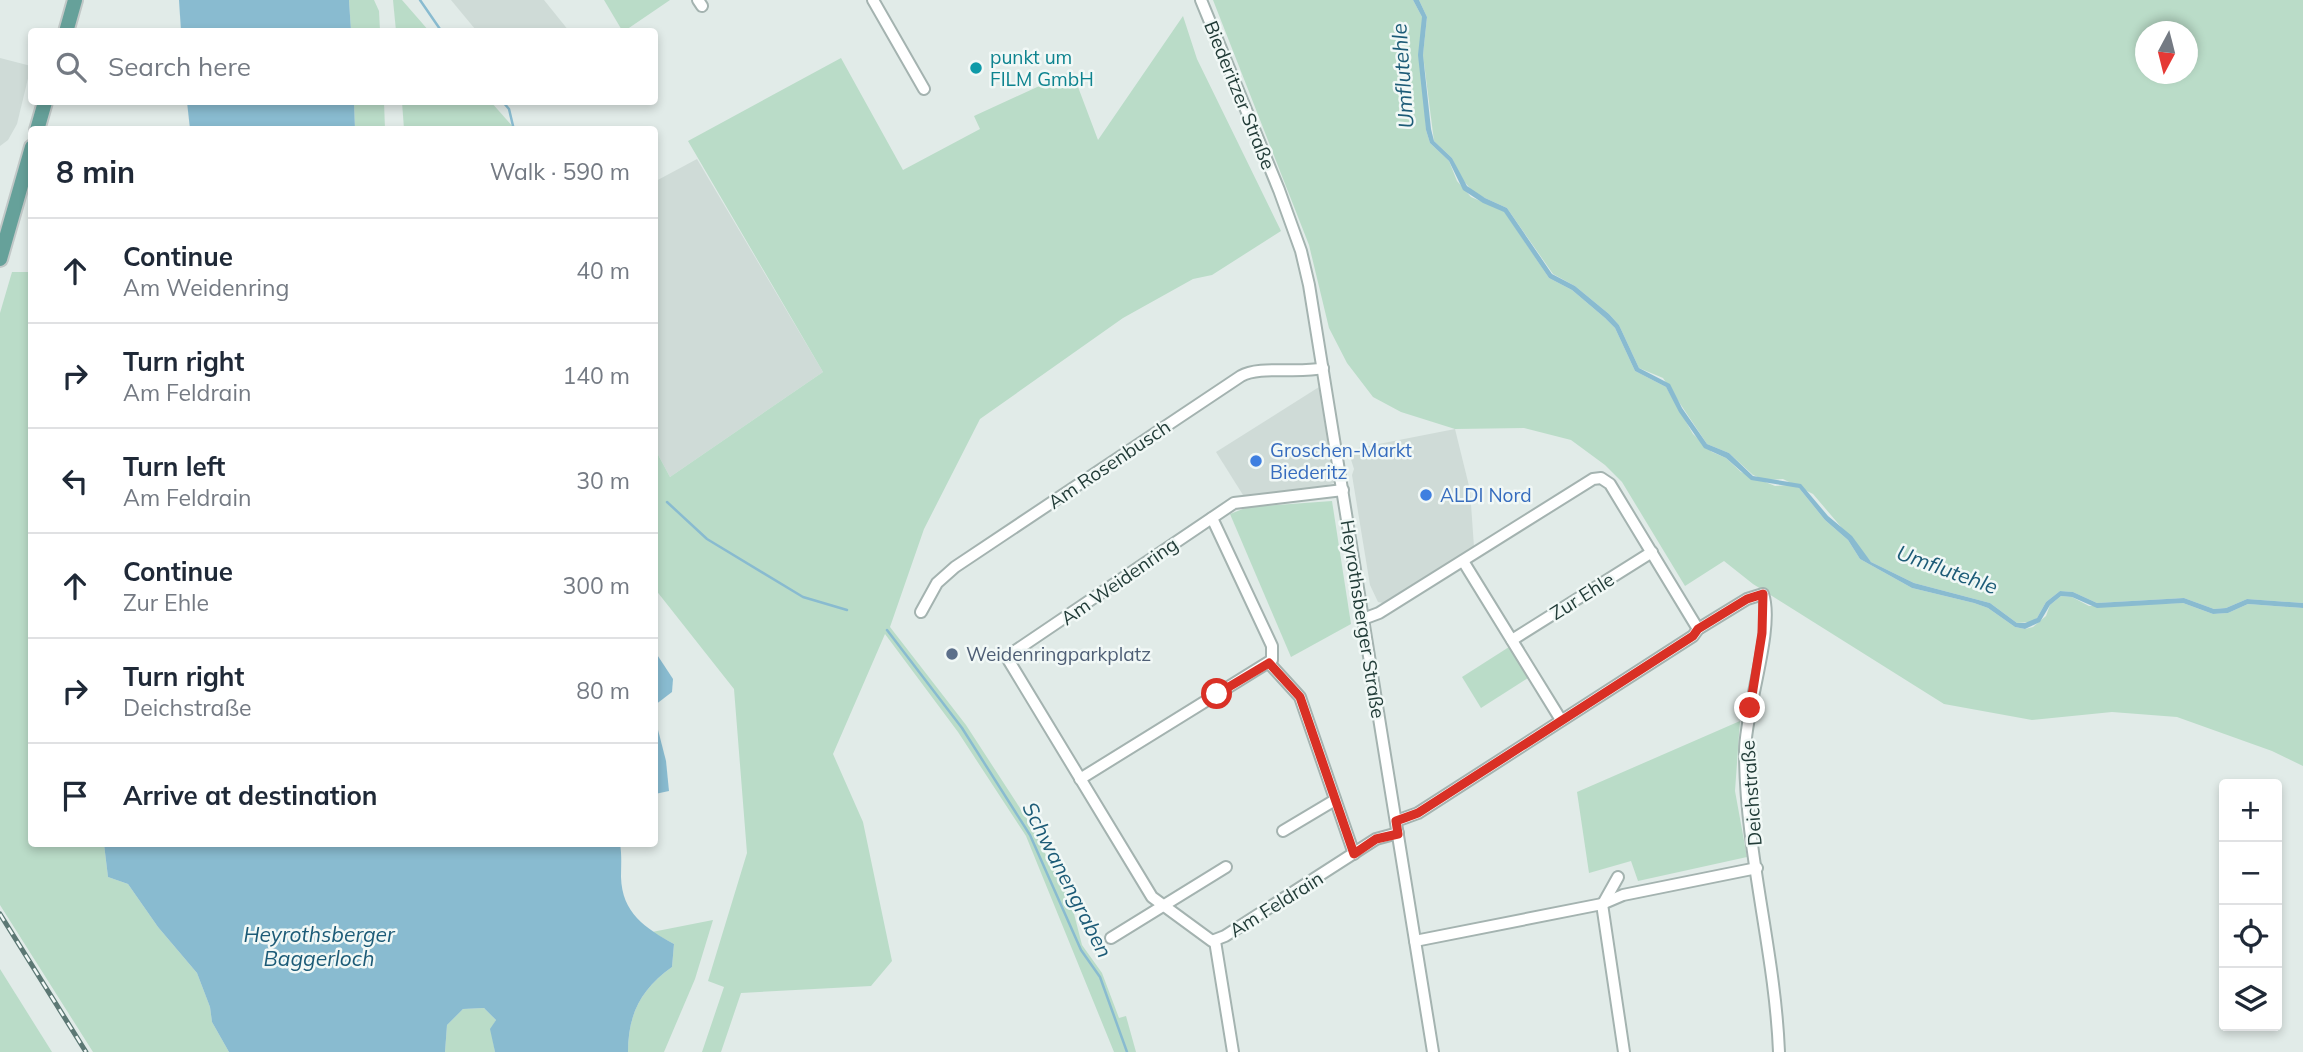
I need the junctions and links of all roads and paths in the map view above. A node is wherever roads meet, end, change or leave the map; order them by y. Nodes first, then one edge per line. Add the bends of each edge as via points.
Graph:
1 (75, 0) edge
2 (873, 0) edge
3 (1201, 0) edge
4 (67, 28) edge
5 (924, 89) dead end
6 (44, 105) edge
7 (38, 126) edge
8 (28, 161) edge
9 (1279, 190) joint
10 (0, 259) edge
11 (1323, 368) junction
12 (1343, 490) junction
13 (1212, 518) junction
14 (1651, 552) junction
15 (1463, 561) junction
16 (921, 612) dead end
17 (1363, 619) junction
18 (1698, 629) junction
19 (1512, 640) junction
20 (1269, 663) junction
21 (1561, 720) junction
22 (1080, 779) junction
23 (1335, 800) junction
24 (1396, 821) junction
25 (1283, 831) dead end
26 (1398, 834) junction
27 (1354, 854) junction
28 (1226, 867) dead end
29 (1757, 868) junction
30 (1618, 877) dead end
31 (1602, 904) junction
32 (1163, 906) junction
33 (1111, 939) dead end
34 (1215, 941) junction
35 (1415, 941) junction
36 (1233, 1052) edge
37 (1433, 1052) edge
38 (1624, 1052) edge
39 (1779, 1052) edge

1 - 4 main road
2 - 5 street
3 - 9 street, Biederitzer Straße
6 - 7 main road
8 - 10 main road
9 - 11 street, Heyrothsberger Straße via 1304,264
11 - 12 street, Heyrothsberger Straße
11 - 16 street, Am Rosenbusch via 1247,372 955,567 937,583
12 - 13 street, Am Weidenring via 1243,500
12 - 17 street, Heyrothsberger Straße
13 - 20 street via 1272,646
13 - 22 street, Am Weidenring via 1010,657 1013,671
14 - 15 street via 1610,484 1601,478
14 - 18 street
14 - 19 street, Zur Ehle
15 - 17 street
15 - 19 street
17 - 24 street, Heyrothsberger Straße
18 - 21 street
18 - 29 street, Deichstraße via 1763,594 1745,750
19 - 21 street
20 - 22 street
20 - 23 street via 1300,697
21 - 24 street via 1418,813
22 - 32 street, Am Feldrain via 1152,897
23 - 25 street
23 - 27 street
24 - 26 street, Heyrothsberger Straße
26 - 27 street, Am Feldrain via 1376,839
26 - 35 street, Heyrothsberger Straße
27 - 34 street, Am Feldrain
28 - 32 street
29 - 31 street, Deichstraße via 1623,895
29 - 39 street, Deichstraße via 1775,981
30 - 31 street
31 - 35 street, Deichstraße
31 - 38 street
32 - 33 street
32 - 34 street, Am Feldrain
34 - 36 street
35 - 37 street, Heyrothsberger Straße

